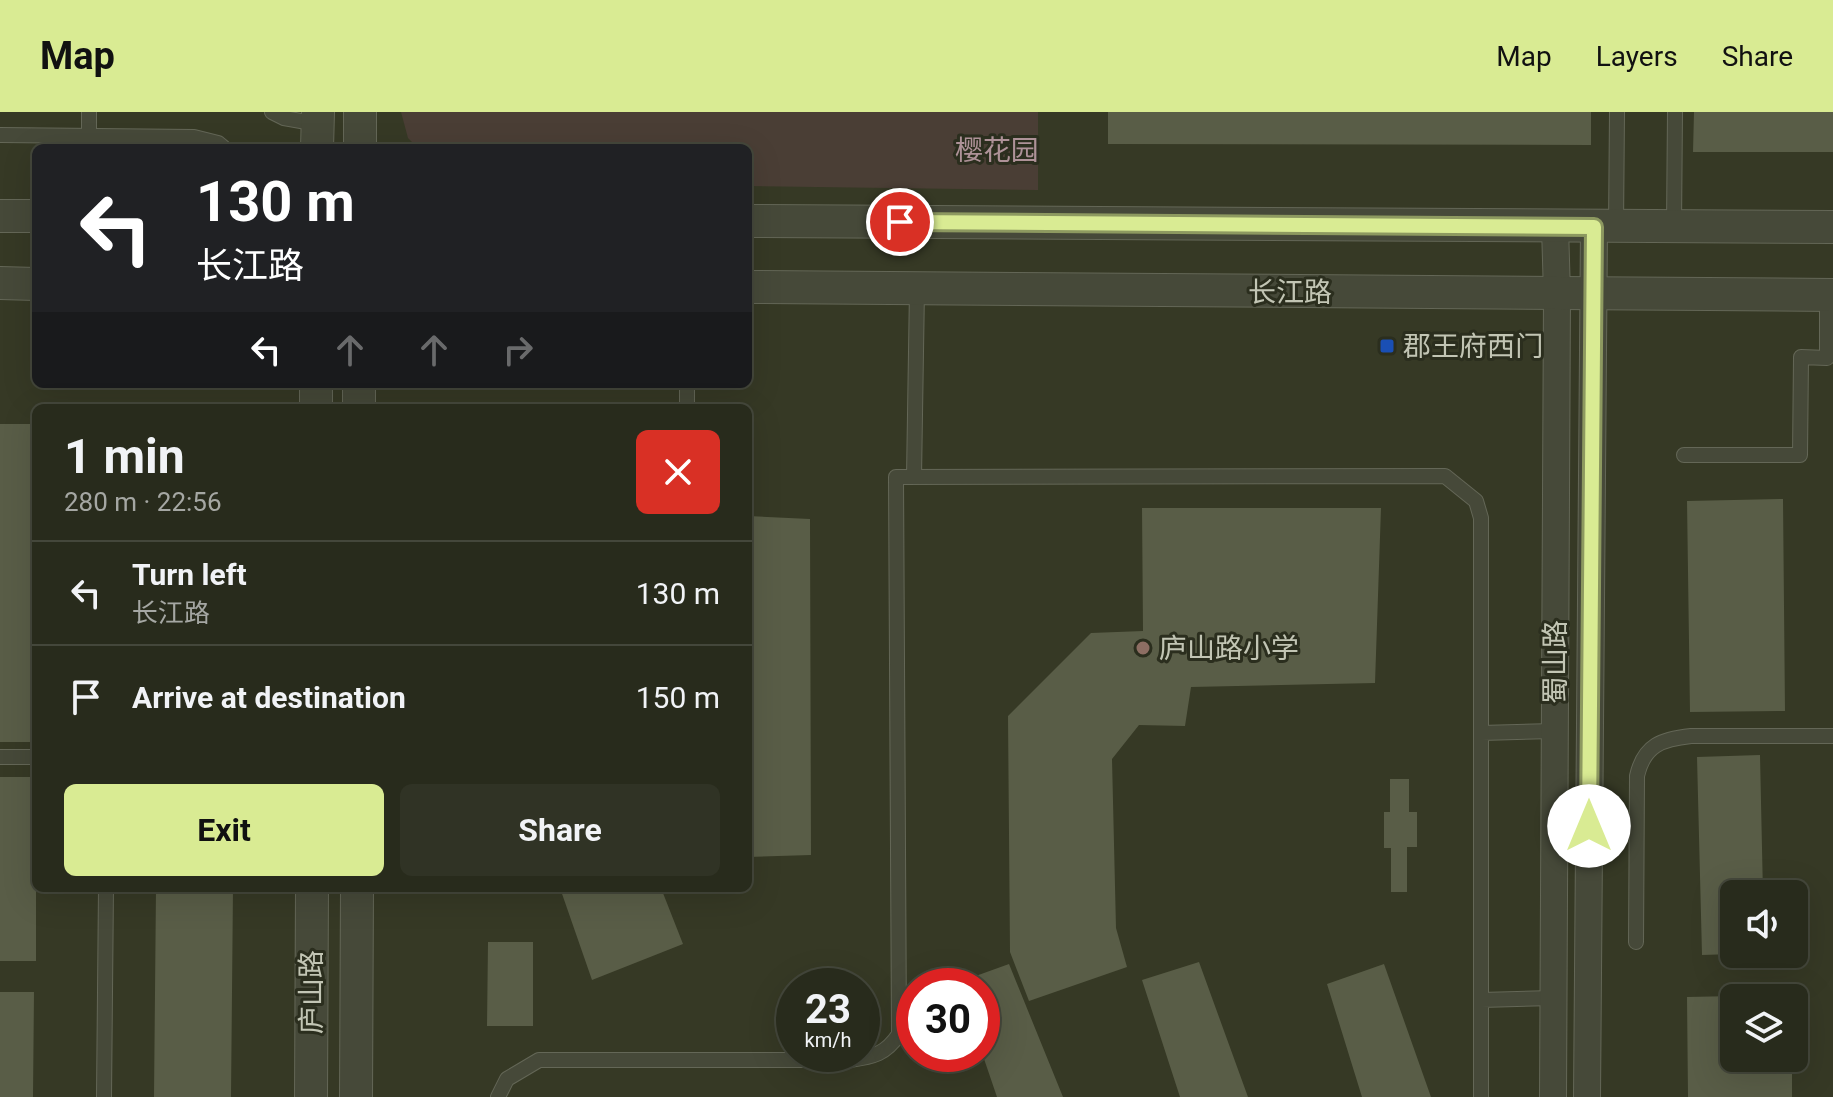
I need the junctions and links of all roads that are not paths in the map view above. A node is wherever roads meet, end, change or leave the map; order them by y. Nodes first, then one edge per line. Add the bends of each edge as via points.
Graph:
1 (89, 112) edge
2 (272, 112) edge
3 (360, 112) edge
4 (1617, 112) edge
5 (1675, 112) edge
6 (318, 128) edge
7 (0, 135) edge
8 (89, 142) edge
9 (219, 144) edge
10 (360, 144) edge
11 (0, 216) edge
12 (32, 216) edge
13 (752, 221) edge
14 (1555, 227) junction
15 (1605, 227) junction
16 (1674, 227) junction
17 (1833, 227) edge
18 (0, 283) edge
19 (32, 284) edge
20 (752, 287) edge
21 (917, 289) junction
22 (1592, 293) junction
23 (1557, 294) junction
24 (1830, 295) edge
25 (1684, 455) dead end
26 (914, 477) junction
27 (1554, 731) junction
28 (1481, 733) junction
29 (1833, 736) edge
30 (0, 757) edge
31 (32, 757) edge
32 (106, 892) edge
33 (312, 892) edge
34 (357, 892) edge
35 (1636, 942) dead end
36 (1553, 998) junction
37 (1481, 1000) junction
38 (104, 1097) edge
39 (311, 1097) edge
40 (356, 1097) edge
41 (498, 1097) edge
42 (1481, 1097) edge
43 (1553, 1097) edge
44 (1587, 1097) edge

1 - 8 lane
2 - 6 lane
3 - 10 street
4 - 15 lane
5 - 16 lane
7 - 8 lane
8 - 9 lane via 194,137
11 - 12 street
13 - 14 street
14 - 15 street
14 - 23 street, 蜀山路
15 - 16 street
15 - 22 street, 蜀山路
16 - 17 street
18 - 19 street
20 - 21 street, 长江路
21 - 23 street, 长江路
21 - 26 lane
22 - 23 street, 长江路
22 - 24 street, 长江路
22 - 44 street, 蜀山路
23 - 27 street, 蜀山路
24 - 25 lane via 1827,358 1801,357 1800,455
26 - 28 lane via 1445,476 1476,501 1481,518
26 - 41 lane via 896,477 901,1014 899,1034 890,1049 850,1060 539,1060 507,1079
27 - 28 lane
27 - 36 street, 蜀山路
28 - 37 lane
29 - 35 lane via 1691,736 1669,738 1649,748 1637,776
30 - 31 lane
32 - 38 lane
33 - 39 street, 庐山路
34 - 40 street, 庐山路
36 - 37 lane
36 - 43 street, 蜀山路
37 - 42 lane

